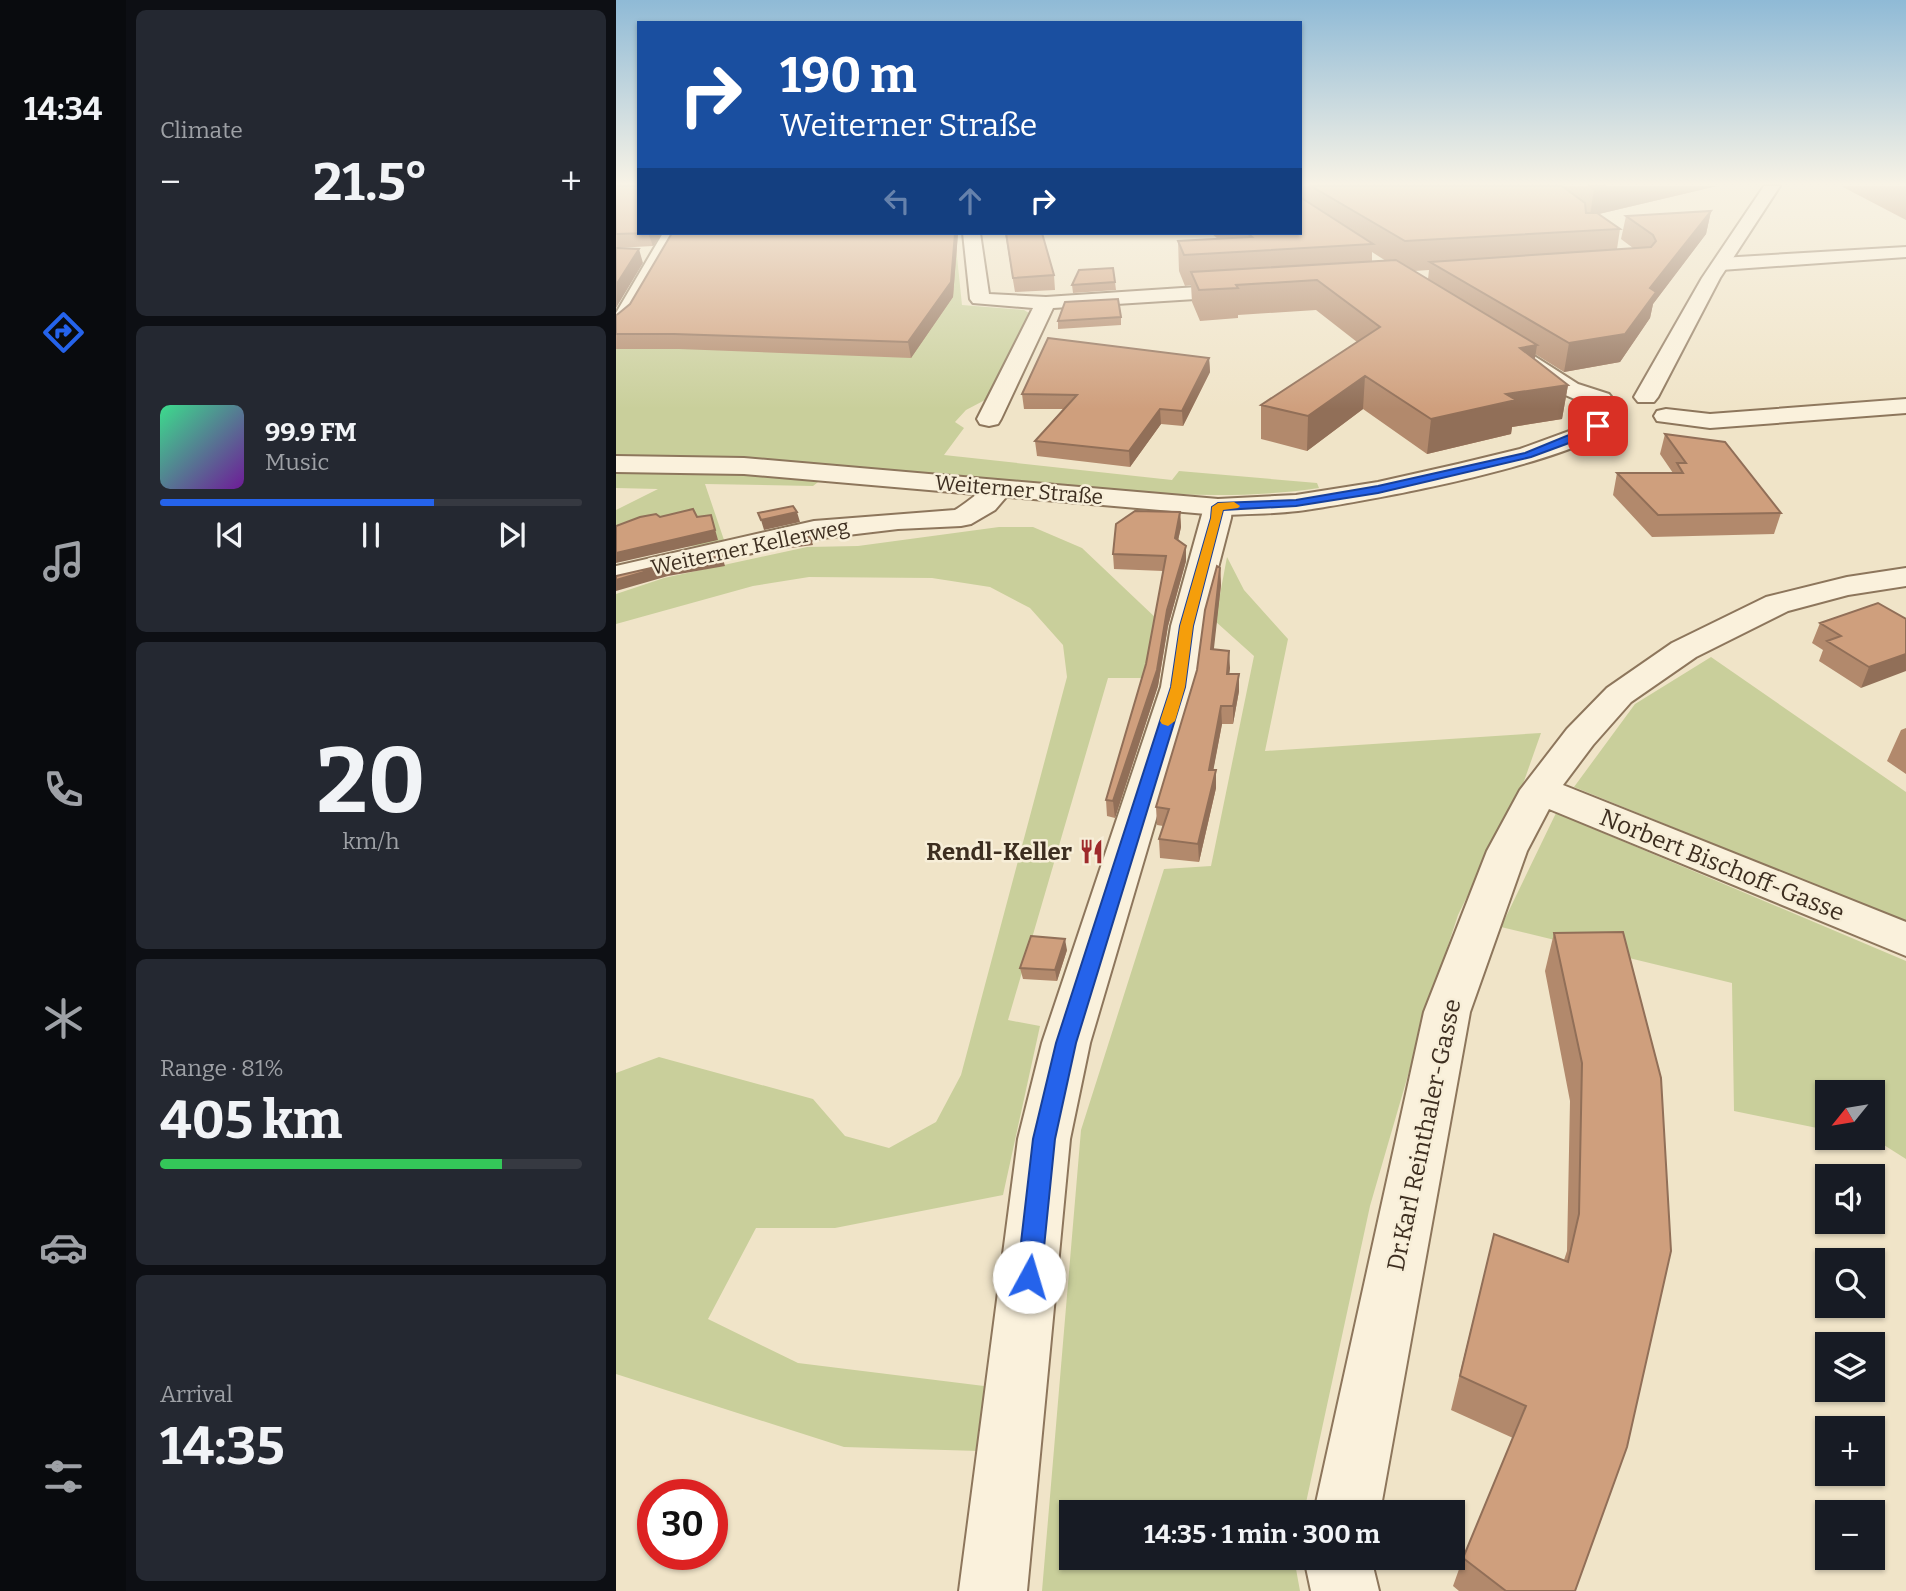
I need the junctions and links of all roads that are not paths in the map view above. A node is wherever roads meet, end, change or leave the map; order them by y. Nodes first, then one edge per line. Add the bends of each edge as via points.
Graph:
1 (656, 260) edge
2 (974, 260) edge
3 (1723, 260) edge
4 (1779, 260) edge
5 (1721, 264) junction
6 (1263, 289) edge
7 (1046, 303) junction
8 (616, 323) edge
9 (1501, 345) edge
10 (1646, 397) junction
11 (1906, 406) edge
12 (1631, 415) junction
13 (989, 419) dead end
14 (616, 464) edge
15 (1000, 489) junction
16 (1218, 507) junction
17 (616, 575) edge
18 (1906, 577) edge
19 (1539, 790) junction
20 (1906, 940) edge
21 (1349, 1500) edge
22 (1341, 1570) edge
23 (993, 1591) edge
24 (1345, 1591) edge

1 - 8 street
2 - 7 street via 979,299
3 - 5 street
4 - 5 street
5 - 10 street
6 - 7 street
7 - 13 street
9 - 12 street via 1570,389
10 - 12 street via 1626,394
10 - 12 street via 1668,411
11 - 12 street via 1710,421
12 - 16 street, Weiterner Straße via 1528,455 1420,481 1296,503
14 - 15 street, Weiterner Straße via 744,466
15 - 16 street, Weiterner Straße
15 - 17 street, Weiterner Kellerweg via 961,518 814,530
16 - 23 street via 1187,626 1178,687 1066,1043 1044,1139
18 - 19 street, Dr.Karl Reinthaler-Gasse via 1777,604 1684,650 1619,695
19 - 20 street, Norbert Bischoff-Gasse
19 - 21 street, Dr.Karl Reinthaler-Gasse via 1507,851 1447,1012
22 - 24 street

